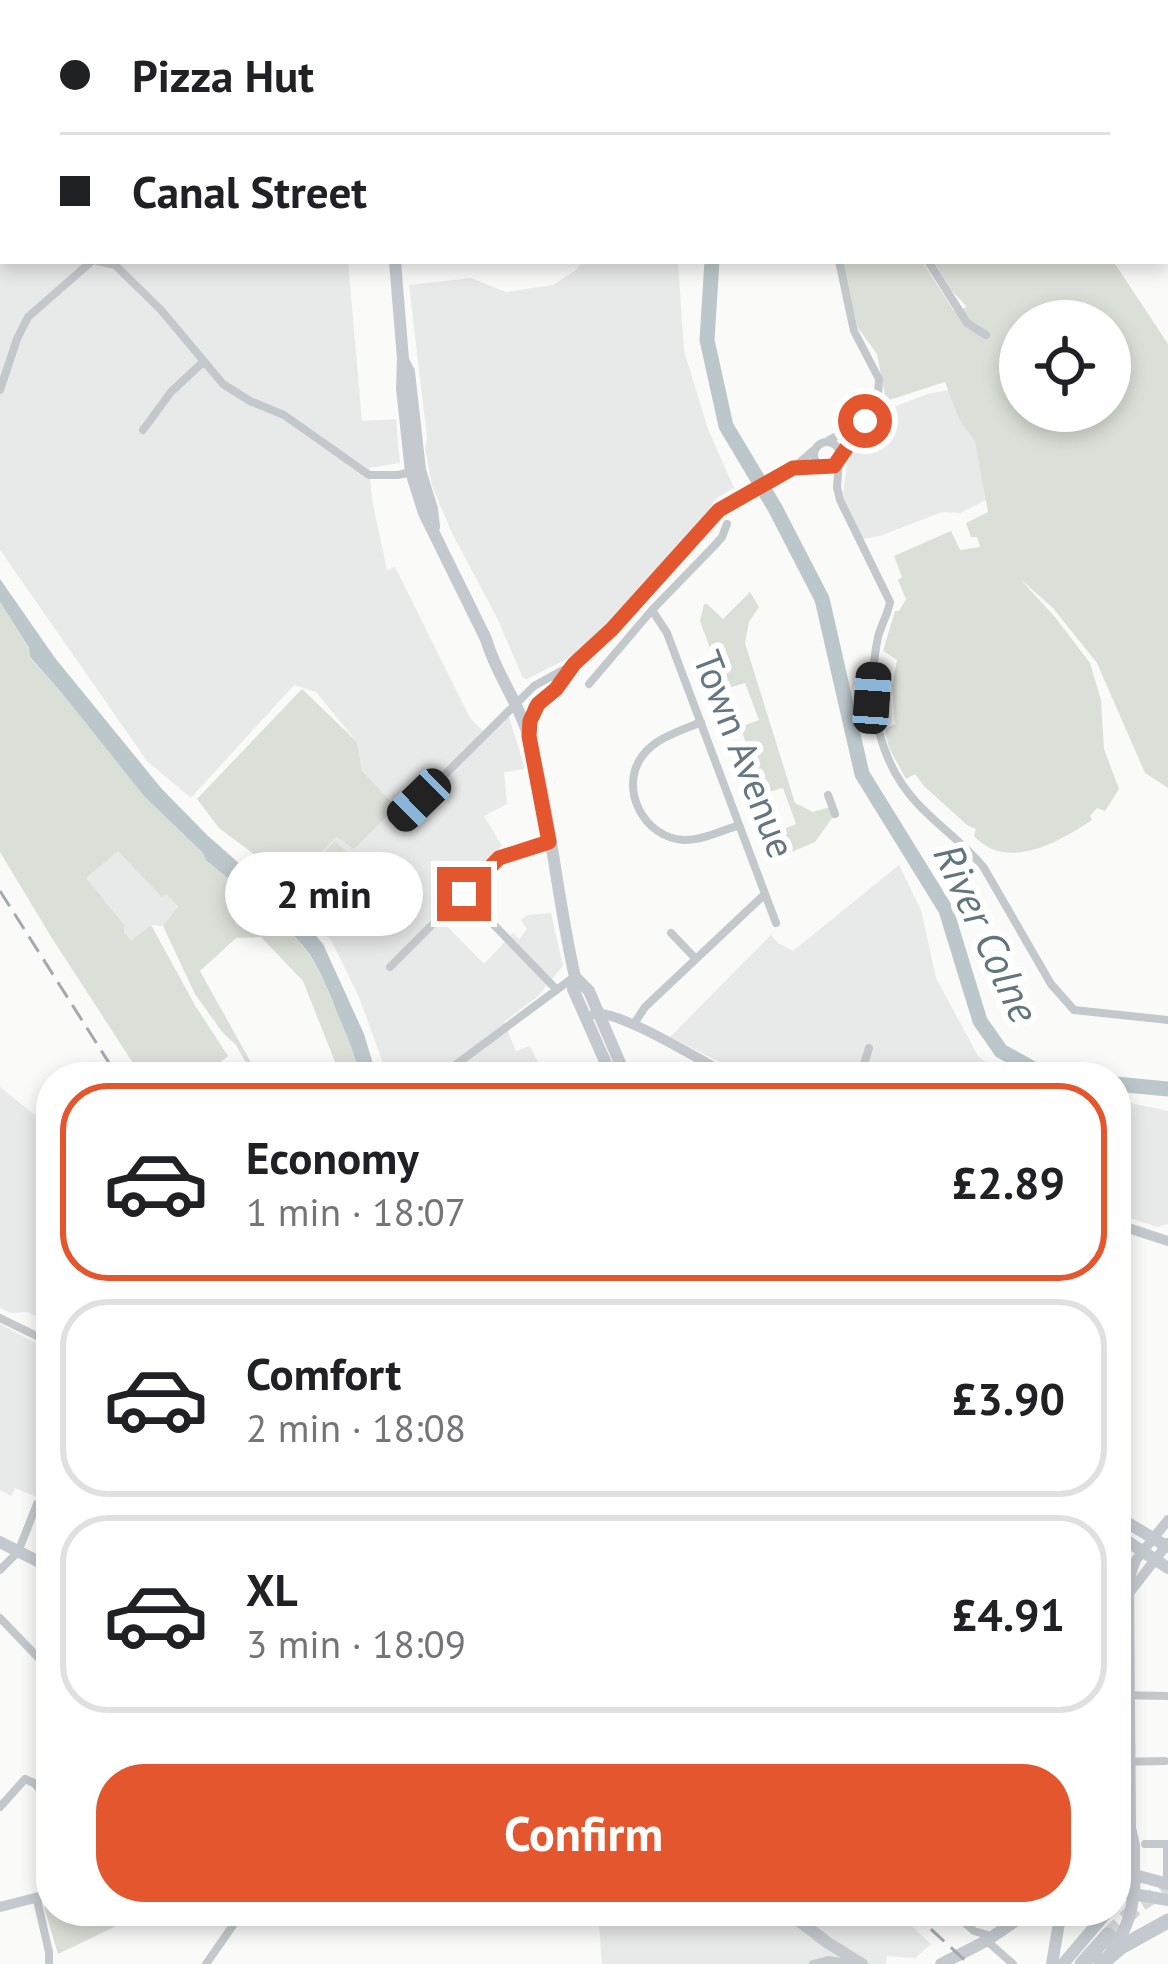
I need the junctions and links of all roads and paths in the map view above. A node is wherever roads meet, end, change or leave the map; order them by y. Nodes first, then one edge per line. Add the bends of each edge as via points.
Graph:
1 (91, 264) edge
2 (111, 264) edge
3 (393, 264) edge
4 (840, 264) edge
5 (930, 264) edge
6 (986, 335) dead end
7 (203, 362) junction
8 (0, 390) edge
9 (865, 421) junction
10 (143, 430) dead end
11 (825, 442) junction
12 (815, 449) junction
13 (840, 458) junction
14 (822, 467) junction
15 (793, 468) junction
16 (416, 471) junction
17 (837, 487) junction
18 (727, 524) dead end
19 (652, 610) junction
20 (574, 664) junction
21 (589, 684) dead end
22 (514, 698) junction
23 (701, 722) junction
24 (529, 736) junction
25 (828, 795) dead end
26 (835, 814) dead end
27 (400, 819) dead end
28 (739, 825) junction
29 (549, 842) junction
30 (464, 894) junction
31 (765, 894) junction
32 (776, 923) dead end
33 (671, 932) dead end
34 (696, 959) junction
35 (390, 967) dead end
36 (575, 977) junction
37 (556, 989) junction
38 (591, 1015) junction
39 (1168, 1020) edge
40 (634, 1024) junction
41 (869, 1048) dead end
42 (459, 1062) edge
43 (607, 1062) edge
44 (618, 1062) edge
45 (704, 1062) edge
46 (865, 1062) edge
47 (1131, 1229) edge
48 (1168, 1241) edge
49 (0, 1318) edge
50 (36, 1336) edge
51 (36, 1507) edge
52 (1168, 1520) edge
53 (1131, 1524) edge
54 (0, 1542) edge
55 (1164, 1543) edge
56 (18, 1552) junction
57 (1155, 1559) edge
58 (36, 1561) edge
59 (0, 1570) edge
60 (1131, 1592) edge
61 (0, 1618) edge
62 (36, 1655) edge
63 (1131, 1695) joint
64 (1168, 1696) edge
65 (1131, 1762) junction
66 (1165, 1762) dead end
67 (36, 1785) edge
68 (0, 1807) edge
69 (1131, 1828) joint
70 (1145, 1844) dead end
71 (1168, 1844) edge
72 (1135, 1875) junction
73 (1131, 1877) edge
74 (1167, 1884) edge
75 (1131, 1892) edge
76 (1134, 1894) junction
77 (36, 1900) edge
78 (1168, 1900) edge
79 (0, 1907) edge
80 (1131, 1909) edge
81 (1168, 1921) edge
82 (43, 1926) edge
83 (233, 1926) edge
84 (806, 1926) edge
85 (969, 1926) edge
86 (1007, 1926) edge
87 (1058, 1926) edge
88 (1095, 1926) tunnel mouth
89 (1127, 1926) edge
90 (1108, 1935) tunnel mouth
91 (989, 1938) junction
92 (1103, 1961) edge
93 (49, 1964) edge
94 (206, 1964) edge
95 (813, 1964) edge
96 (858, 1964) edge
97 (941, 1964) edge
98 (1013, 1964) edge
99 (1052, 1964) edge
100 (1063, 1964) edge
101 (1082, 1964) edge

1 - 8 street via 28,317
2 - 7 street
3 - 16 main road
4 - 9 street via 854,331 879,379
5 - 6 street
7 - 10 street
7 - 16 street via 223,384 369,475
9 - 11 street
9 - 13 street
11 - 12 street
11 - 13 street
12 - 14 street
12 - 15 street
13 - 14 street
13 - 17 street
14 - 15 street
14 - 17 street
15 - 20 street via 719,510
16 - 22 main road via 424,513
17 - 39 street via 890,602 872,698 904,788 972,853 1074,1010
18 - 19 street
19 - 21 street
19 - 23 street, Town Avenue
20 - 22 street
20 - 24 main road via 535,707
22 - 24 main road
22 - 27 street
23 - 28 street, Town Avenue
23 - 28 street via 644,753 634,770 639,810 664,836 685,840
24 - 29 main road
25 - 26 street
28 - 31 street, Town Avenue
29 - 30 street via 499,858
29 - 36 main road
30 - 35 street
30 - 37 street
31 - 32 street, Town Avenue
31 - 34 street
33 - 34 street
34 - 40 street
36 - 37 street
36 - 38 main road via 573,989
37 - 42 street
38 - 40 street
38 - 43 main road
38 - 44 main road
40 - 45 street
41 - 46 street
47 - 48 street
49 - 50 street
51 - 56 street
52 - 55 street
53 - 55 main road
54 - 56 main road
55 - 57 street
56 - 58 main road
56 - 59 street
57 - 60 street
61 - 62 street
63 - 64 street
63 - 65 street
65 - 66 street
65 - 69 street
67 - 68 street via 25,1779
69 - 72 street
70 - 71 street
71 - 74 street
72 - 73 main road
72 - 74 main road
72 - 76 main road
75 - 76 main road
76 - 78 main road
76 - 80 main road
77 - 79 street
81 - 92 highway
82 - 93 street
83 - 94 street
84 - 96 main road
85 - 91 street
86 - 91 main road
87 - 99 main road
88 - 100 main road
89 - 92 main road
90 - 101 highway
91 - 97 main road
91 - 98 street
95 - 96 street

